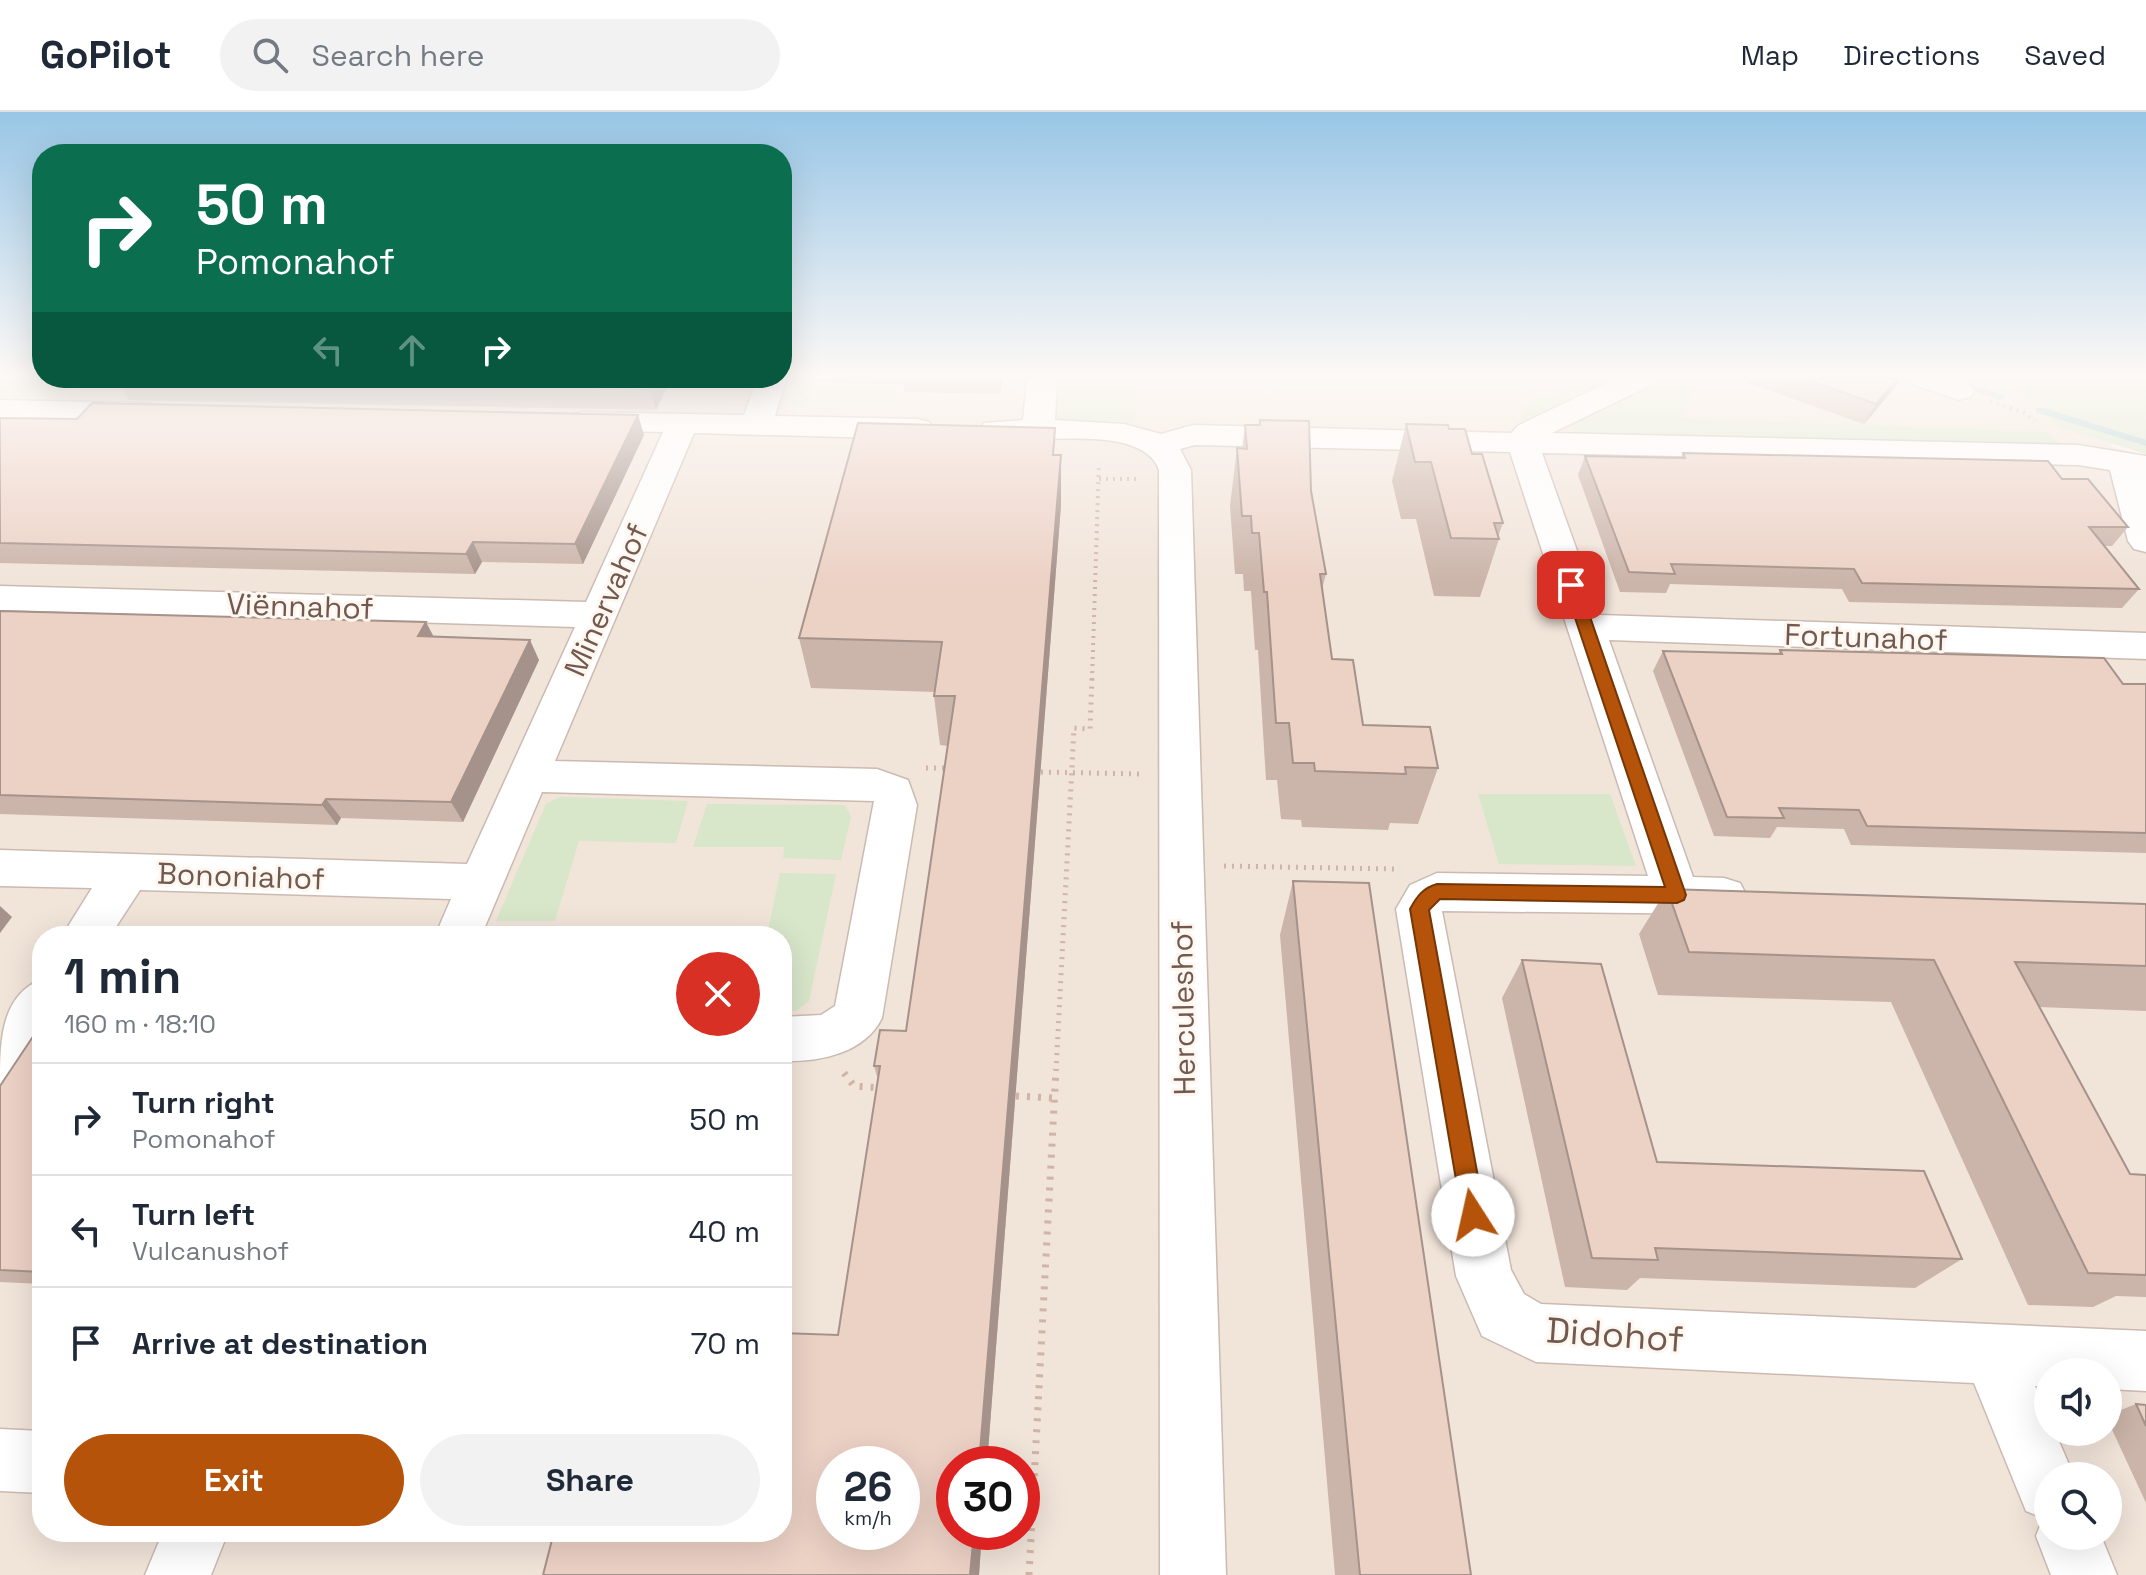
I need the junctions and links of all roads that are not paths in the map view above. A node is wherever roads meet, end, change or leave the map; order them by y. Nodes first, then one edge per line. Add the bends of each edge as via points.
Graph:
1 (673, 446) edge
2 (1160, 446) edge
3 (1524, 446) edge
4 (1755, 446) edge
5 (2135, 464) edge
6 (2146, 541) edge
7 (0, 598) edge
8 (599, 615) junction
9 (1586, 627) junction
10 (2146, 646) edge
11 (528, 776) junction
12 (0, 868) edge
13 (127, 873) junction
14 (481, 882) junction
15 (1677, 895) junction
16 (1771, 898) edge
17 (92, 926) edge
18 (462, 926) edge
19 (32, 1015) edge
20 (792, 1039) edge
21 (0, 1062) edge
22 (1992, 1355) junction
23 (2146, 1361) edge
24 (0, 1460) edge
25 (32, 1462) edge
26 (2037, 1462) edge
27 (192, 1542) edge
28 (2074, 1550) edge
29 (178, 1575) edge
30 (1193, 1575) edge
31 (2084, 1575) edge

1 - 8 street, Minervahof
2 - 30 street, Herculeshof via 1175,470
3 - 9 street
4 - 5 street via 2078,455
5 - 6 street
7 - 8 street, Viënnahof
8 - 11 street, Minervahof
9 - 10 street, Fortunahof
9 - 15 street
11 - 14 street, Minervahof
11 - 20 street via 877,785 893,791 896,805 857,1018 840,1032 817,1040
12 - 13 street, Bononiahof
13 - 14 street, Bononiahof
13 - 17 street
14 - 18 street, Minervahof
15 - 16 street
15 - 22 street, Didohof via 1428,900 1484,1276 1503,1315 1536,1333
19 - 21 street
22 - 23 street, Didohof
22 - 26 street
24 - 25 street
27 - 29 street
28 - 31 street

